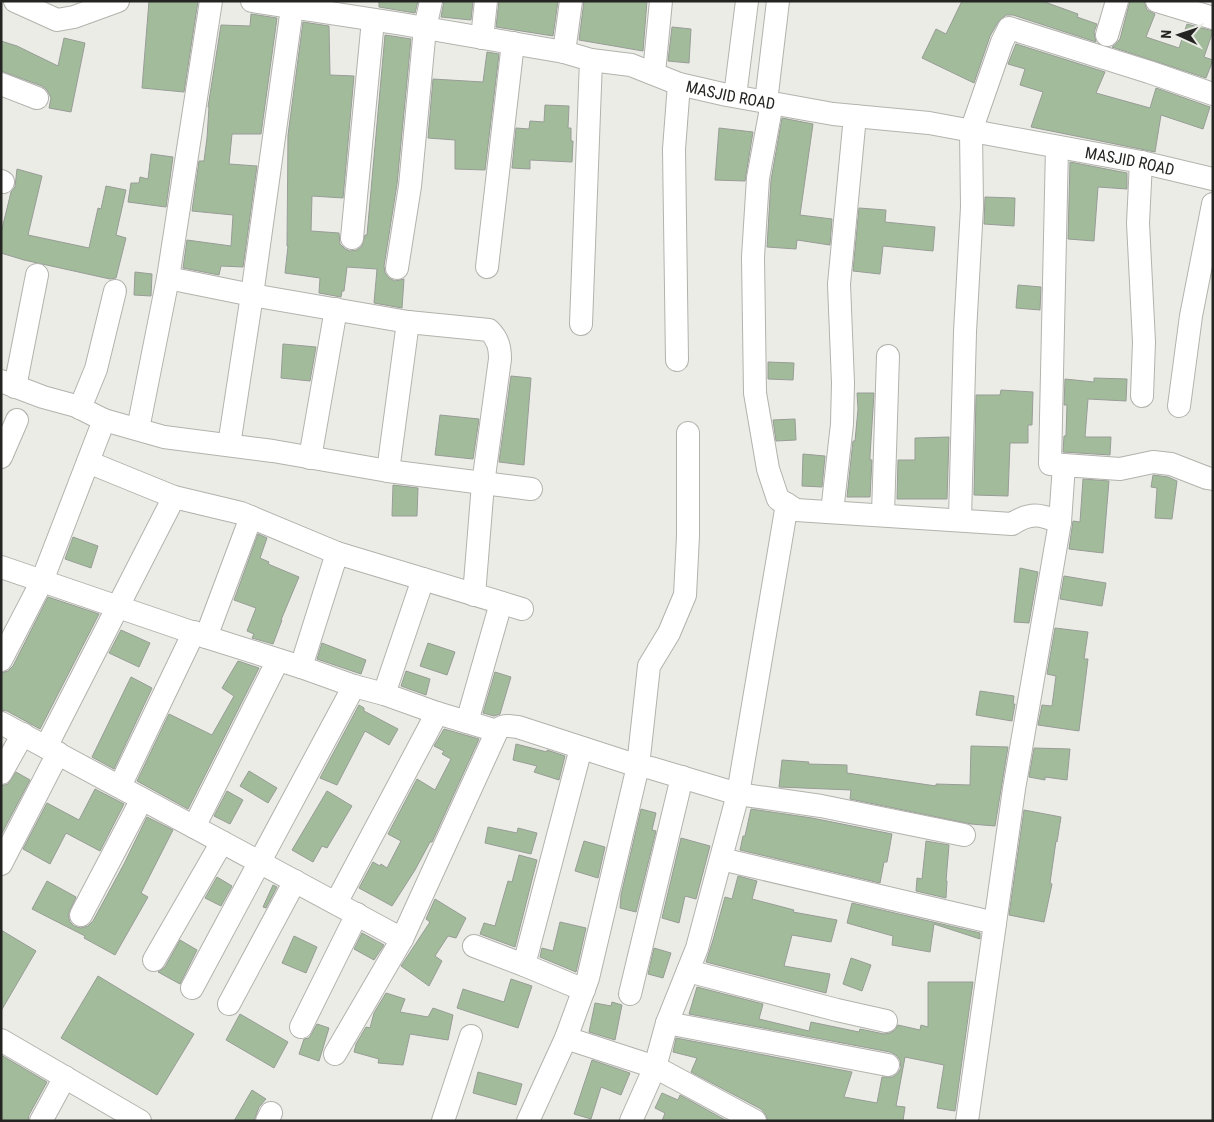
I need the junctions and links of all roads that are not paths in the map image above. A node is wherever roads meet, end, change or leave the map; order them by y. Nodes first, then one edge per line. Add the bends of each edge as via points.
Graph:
1 (118, 1) edge
2 (211, 1) edge
3 (252, 1) edge
4 (431, 1) edge
5 (486, 1) edge
6 (571, 1) edge
7 (661, 1) edge
8 (747, 1) edge
9 (778, 1) edge
10 (1118, 1) edge
11 (1157, 1) edge
12 (25, 4) edge
13 (292, 8) junction
14 (342, 8) edge
15 (1213, 18) edge
16 (373, 20) junction
17 (425, 28) junction
18 (1107, 35) dead end
19 (482, 38) junction
20 (513, 43) junction
21 (564, 52) junction
22 (591, 60) junction
23 (654, 73) junction
24 (1, 84) edge
25 (679, 84) junction
26 (1213, 94) edge
27 (735, 96) junction
28 (37, 98) dead end
29 (769, 102) junction
30 (855, 116) junction
31 (971, 131) junction
32 (1057, 147) junction
33 (1141, 162) junction
34 (1213, 179) edge
35 (1213, 204) edge
36 (352, 238) dead end
37 (487, 267) dead end
38 (397, 268) dead end
39 (37, 275) dead end
40 (168, 278) junction
41 (115, 292) dead end
42 (252, 294) junction
43 (336, 309) junction
44 (408, 322) junction
45 (581, 324) dead end
46 (888, 356) dead end
47 (677, 360) dead end
48 (8, 384) edge
49 (1142, 396) dead end
50 (1179, 406) dead end
51 (80, 408) junction
52 (17, 420) dead end
53 (104, 420) junction
54 (138, 429) junction
55 (688, 433) dead end
56 (229, 446) junction
57 (1, 457) edge
58 (310, 458) junction
59 (88, 462) junction
60 (1064, 465) junction
61 (388, 471) junction
62 (1213, 479) edge
63 (483, 484) junction
64 (531, 489) dead end
65 (174, 497) junction
66 (786, 504) junction
67 (832, 512) junction
68 (883, 514) junction
69 (251, 517) junction
70 (960, 519) junction
71 (1060, 522) junction
72 (337, 553) junction
73 (1, 567) edge
74 (423, 579) junction
75 (42, 581) junction
76 (474, 595) junction
77 (117, 607) junction
78 (200, 635) junction
79 (1, 660) edge
80 (278, 660) junction
81 (301, 667) junction
82 (354, 686) junction
83 (384, 694) junction
84 (437, 713) junction
85 (1, 722) edge
86 (467, 722) junction
87 (497, 731) junction
88 (23, 734) junction
89 (581, 748) junction
90 (52, 750) junction
91 (638, 766) junction
92 (1, 773) edge
93 (682, 777) junction
94 (120, 786) junction
95 (738, 794) junction
96 (142, 799) junction
97 (194, 827) junction
98 (964, 835) dead end
99 (222, 842) junction
100 (721, 859) junction
101 (259, 862) junction
102 (1, 864) edge
103 (295, 881) junction
104 (336, 903) junction
105 (357, 914) junction
106 (80, 915) dead end
107 (996, 923) junction
108 (402, 939) junction
109 (474, 946) dead end
110 (154, 960) dead end
111 (524, 965) junction
112 (688, 972) junction
113 (192, 988) dead end
114 (584, 990) junction
115 (630, 994) dead end
116 (229, 1004) dead end
117 (886, 1021) dead end
118 (668, 1023) junction
119 (301, 1027) dead end
120 (471, 1036) dead end
121 (566, 1038) junction
122 (3, 1045) edge
123 (335, 1054) dead end
124 (888, 1065) dead end
125 (655, 1067) junction
126 (65, 1078) junction
127 (732, 1115) edge
128 (134, 1119) edge
129 (41, 1121) edge
130 (443, 1121) edge
131 (528, 1121) edge
132 (631, 1121) edge
133 (755, 1121) edge
134 (967, 1121) edge

1 - 12 street via 56,20
2 - 40 street
3 - 13 street, MASJID ROAD
4 - 17 street
5 - 19 street
6 - 21 street
7 - 23 street
8 - 27 street
9 - 29 street
10 - 18 street
11 - 15 street
13 - 14 street, MASJID ROAD
13 - 42 street
14 - 16 street, MASJID ROAD
16 - 17 street, MASJID ROAD
16 - 36 street
17 - 19 street, MASJID ROAD
17 - 38 street via 410,186
19 - 20 street, MASJID ROAD
20 - 21 street, MASJID ROAD
20 - 37 street
21 - 22 street, MASJID ROAD
22 - 23 street, MASJID ROAD via 631,65
22 - 45 street
23 - 25 street, MASJID ROAD
24 - 28 street
25 - 27 street, MASJID ROAD
25 - 47 street via 674,149
26 - 31 street via 1009,28
27 - 29 street, MASJID ROAD
29 - 30 street, MASJID ROAD
29 - 66 street via 758,178 753,257 755,393 768,469 778,499
30 - 31 street, MASJID ROAD
30 - 67 street via 838,284 842,424
31 - 32 street, MASJID ROAD
31 - 70 street via 972,207
32 - 33 street, MASJID ROAD
32 - 60 street via 1050,464
33 - 34 street, MASJID ROAD
33 - 49 street via 1138,223 1144,342
35 - 50 street via 1191,316
39 - 48 street
40 - 42 street
40 - 54 street
41 - 51 street via 96,369
42 - 43 street
42 - 56 street
43 - 44 street
43 - 58 street
44 - 61 street
44 - 63 street via 489,330 496,337 500,359
46 - 68 street
48 - 51 street
51 - 53 street
52 - 57 street
53 - 54 street
53 - 59 street
54 - 56 street via 164,437
55 - 91 street via 685,595 669,633 649,666
56 - 58 street
58 - 61 street
59 - 65 street
59 - 75 street
60 - 62 street via 1120,468 1153,462 1171,464
60 - 71 street
61 - 63 street
63 - 64 street
63 - 76 street
65 - 69 street
65 - 77 street
66 - 67 street via 796,510
66 - 95 street
67 - 68 street
68 - 70 street
69 - 72 street
69 - 78 street
70 - 71 street via 1012,524 1023,517 1044,515
71 - 107 street via 1014,789
72 - 74 street
72 - 81 street
73 - 75 street
74 - 76 street
74 - 83 street
75 - 77 street
75 - 79 street
76 - 86 street via 511,606
77 - 78 street
77 - 90 street
78 - 80 street
78 - 94 street
80 - 81 street
80 - 97 street
81 - 82 street
82 - 83 street
82 - 101 street
83 - 84 street
84 - 86 street
84 - 104 street
85 - 88 street
86 - 87 street
87 - 89 street via 501,727 518,727
87 - 108 street
88 - 90 street
88 - 92 street
89 - 91 street
89 - 111 street
90 - 94 street
90 - 102 street
91 - 93 street
91 - 114 street
93 - 95 street
93 - 115 street
94 - 96 street
95 - 98 street via 821,806
95 - 100 street
96 - 97 street
96 - 106 street
97 - 99 street
99 - 101 street
99 - 110 street
100 - 107 street
100 - 112 street
101 - 103 street
101 - 113 street
103 - 104 street
103 - 116 street
104 - 105 street
105 - 108 street
105 - 119 street
107 - 134 street
108 - 123 street
109 - 111 street
111 - 114 street
112 - 117 street
112 - 118 street
114 - 121 street
118 - 124 street
118 - 125 street
120 - 130 street
121 - 125 street
121 - 131 street
122 - 126 street
125 - 127 street
125 - 132 street
126 - 128 street
126 - 129 street
127 - 133 street

